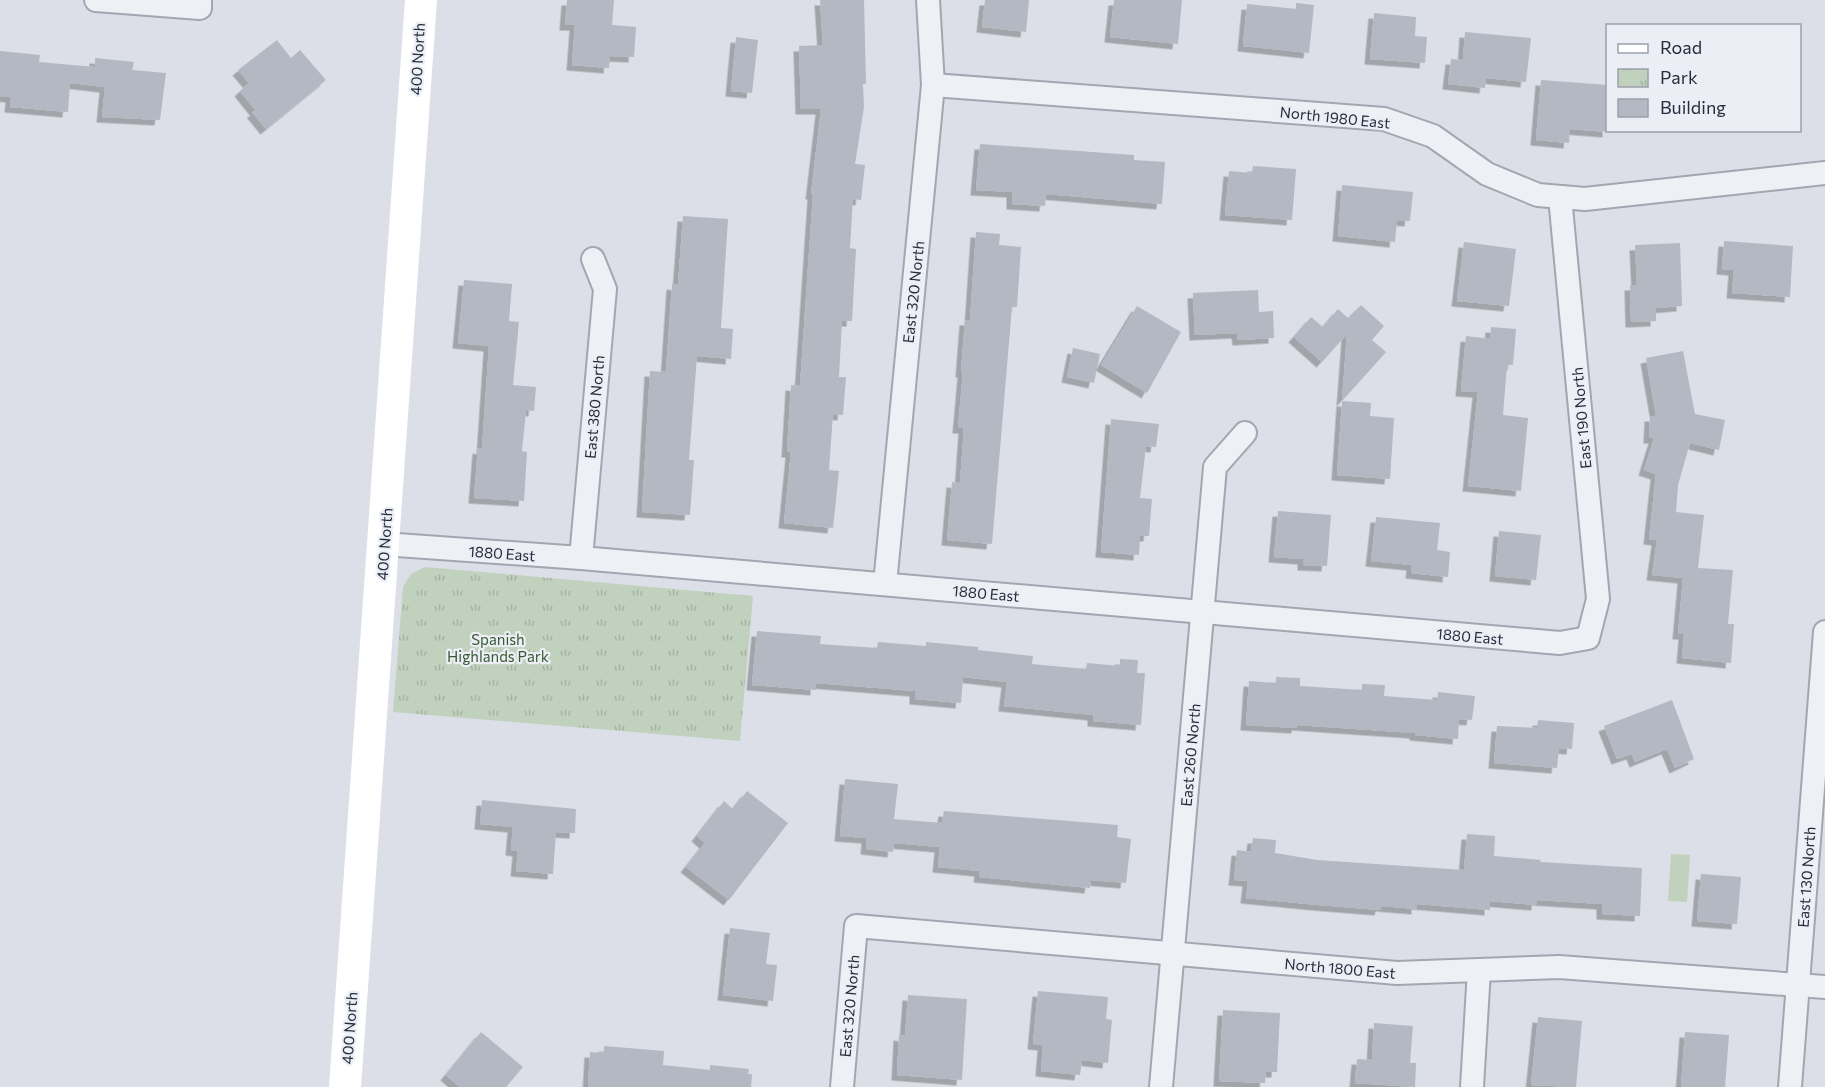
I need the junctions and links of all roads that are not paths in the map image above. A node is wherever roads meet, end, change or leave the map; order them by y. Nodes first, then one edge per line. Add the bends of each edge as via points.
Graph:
1 (96, 0) edge
2 (421, 0) edge
3 (928, 0) edge
4 (200, 4) edge
5 (933, 85) junction
6 (1825, 173) edge
7 (1560, 197) junction
8 (593, 259) dead end
9 (1245, 434) dead end
10 (384, 544) junction
11 (581, 558) junction
12 (885, 584) junction
13 (1202, 612) junction
14 (1825, 632) edge
15 (1588, 638) joint
16 (856, 926) joint
17 (1173, 954) junction
18 (1479, 970) junction
19 (1798, 985) junction
20 (1825, 987) edge
21 (345, 1087) edge
22 (842, 1087) edge
23 (1161, 1087) edge
24 (1472, 1087) edge
25 (1790, 1087) edge

1 - 4 street
2 - 10 main road, 400 North
3 - 5 street, East 320 North
5 - 7 street, North 1980 East via 1384,119 1433,136 1487,174 1538,195
5 - 12 street, East 320 North
6 - 7 street, North 1980 East via 1585,199
7 - 15 street, East 190 North via 1598,599
8 - 11 street, East 380 North via 605,289
9 - 13 street, East 260 North via 1215,467
10 - 11 street, 1880 East
10 - 21 main road, 400 North
11 - 12 street, 1880 East
12 - 13 street, 1880 East
13 - 15 street, 1880 East via 1560,644
13 - 17 street, East 260 North
14 - 19 street, East 130 North
16 - 17 street, North 1800 East
16 - 22 street, East 320 North
17 - 18 street, North 1800 East via 1397,973
17 - 23 street, East 260 North
18 - 19 street, North 1800 East via 1559,967
18 - 24 street
19 - 20 street, North 1800 East
19 - 25 street, East 130 North

